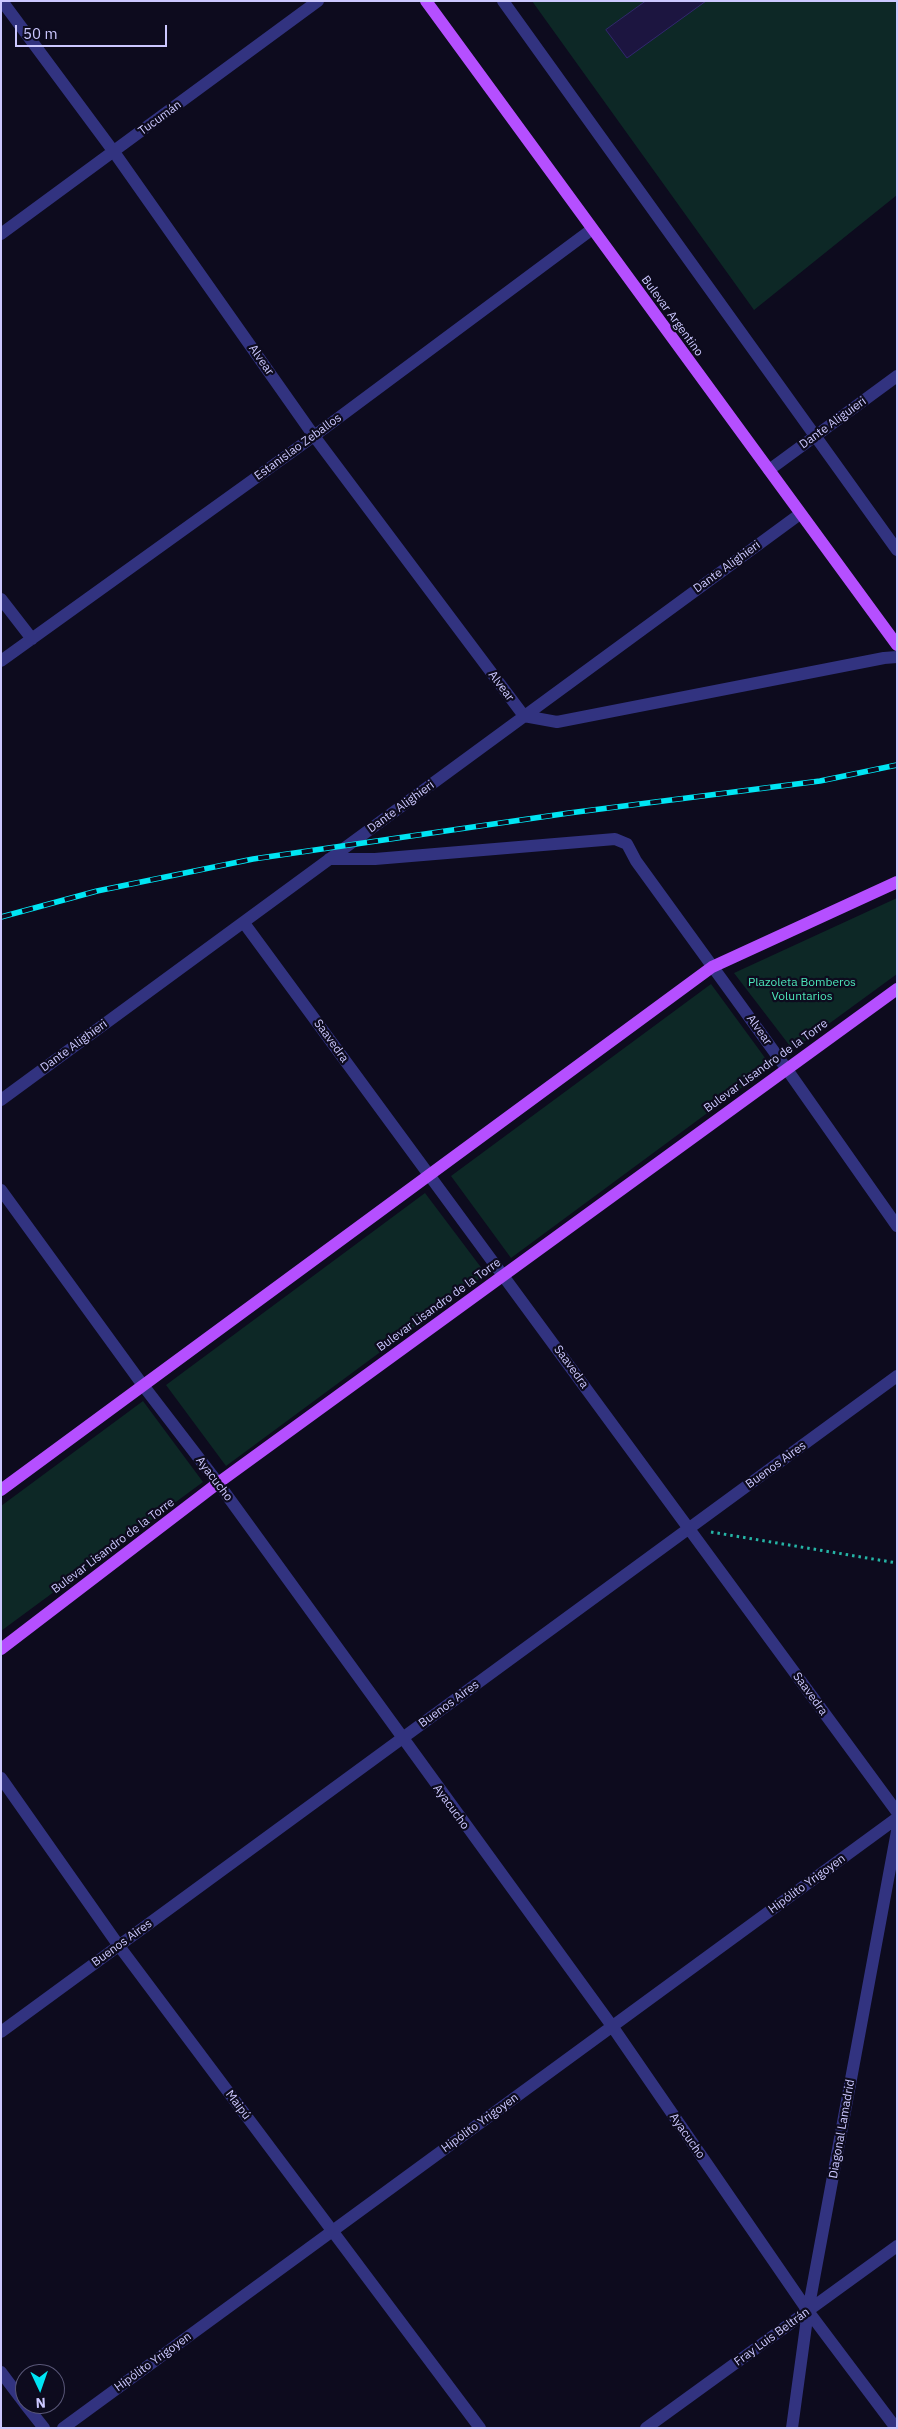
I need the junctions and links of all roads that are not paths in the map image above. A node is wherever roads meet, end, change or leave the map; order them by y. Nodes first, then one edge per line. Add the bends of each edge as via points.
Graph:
1 (2, 1) edge
2 (318, 1) edge
3 (426, 1) edge
4 (503, 1) edge
5 (114, 152) junction
6 (591, 230) junction
7 (1, 234) edge
8 (897, 376) edge
9 (314, 436) junction
10 (815, 436) junction
11 (768, 470) junction
12 (800, 514) junction
13 (897, 550) edge
14 (1, 599) edge
15 (32, 639) junction
16 (897, 645) edge
17 (897, 657) edge
18 (1, 661) edge
19 (524, 716) junction
20 (329, 859) junction
21 (897, 882) edge
22 (244, 923) junction
23 (712, 968) junction
24 (897, 989) edge
25 (786, 1068) junction
26 (1, 1100) edge
27 (429, 1175) junction
28 (1, 1190) edge
29 (897, 1226) edge
30 (503, 1275) junction
31 (897, 1376) edge
32 (142, 1384) junction
33 (218, 1483) junction
34 (1, 1490) edge
35 (689, 1528) junction
36 (1, 1649) edge
37 (402, 1738) junction
38 (1, 1778) edge
39 (897, 1812) edge
40 (897, 1818) edge
41 (897, 1832) edge
42 (119, 1946) junction
43 (612, 2026) junction
44 (1, 2032) edge
45 (333, 2230) junction
46 (897, 2246) edge
47 (808, 2311) junction
48 (1, 2372) edge
49 (15, 2391) edge
50 (33, 2414) edge
51 (44, 2428) edge
52 (63, 2428) edge
53 (480, 2428) edge
54 (646, 2428) edge
55 (792, 2428) edge
56 (896, 2428) edge

1 - 5 street, Alvear
2 - 5 street, Tucumán
3 - 6 main road, Bulevar Argentino
4 - 10 street
5 - 7 street, Tucumán
5 - 9 street, Alvear
6 - 9 street, Estanislao Zeballos
6 - 11 main road, Bulevar Argentino
8 - 10 street, Dante Aliguieri
9 - 15 street, Estanislao Zeballos
9 - 19 street, Alvear
10 - 11 street, Dante Aliguieri
10 - 13 street
11 - 12 main road, Bulevar Argentino
12 - 16 main road, Bulevar Argentino
12 - 19 street, Dante Alighieri
14 - 15 street
15 - 18 street, Estanislao Zeballos
17 - 19 street via 558,722
19 - 20 street, Dante Alighieri
20 - 22 street, Dante Alighieri
20 - 23 street, Alvear via 375,859 615,839 627,844
21 - 23 main road
22 - 26 street, Dante Alighieri
22 - 27 street, Saavedra
23 - 25 street, Alvear
23 - 27 main road
24 - 25 main road, Bulevar Lisandro de la Torre
25 - 29 street, Alvear
25 - 30 main road, Bulevar Lisandro de la Torre
27 - 30 street, Saavedra
27 - 32 main road
28 - 32 street, Ayacucho
30 - 33 main road, Bulevar Lisandro de la Torre
30 - 35 street, Saavedra
31 - 35 street, Buenos Aires
32 - 33 street, Ayacucho
32 - 34 main road
33 - 36 main road, Bulevar Lisandro de la Torre
33 - 37 street, Ayacucho
35 - 37 street, Buenos Aires
35 - 39 street, Saavedra
37 - 42 street, Buenos Aires
37 - 43 street, Ayacucho
38 - 42 street, Maipú
40 - 43 street, Hipólito Yrigoyen
41 - 47 street, Diagonal Lamadrid
42 - 44 street, Buenos Aires
42 - 45 street, Maipú
43 - 45 street, Hipólito Yrigoyen
43 - 47 street, Ayacucho
45 - 52 street, Hipólito Yrigoyen
45 - 53 street, Maipú
46 - 47 street, Fray Luis Beltrán
47 - 54 street, Fray Luis Beltrán
47 - 55 street, Diagonal Lamadrid
47 - 56 street, Ayacucho
48 - 49 street
50 - 51 street

